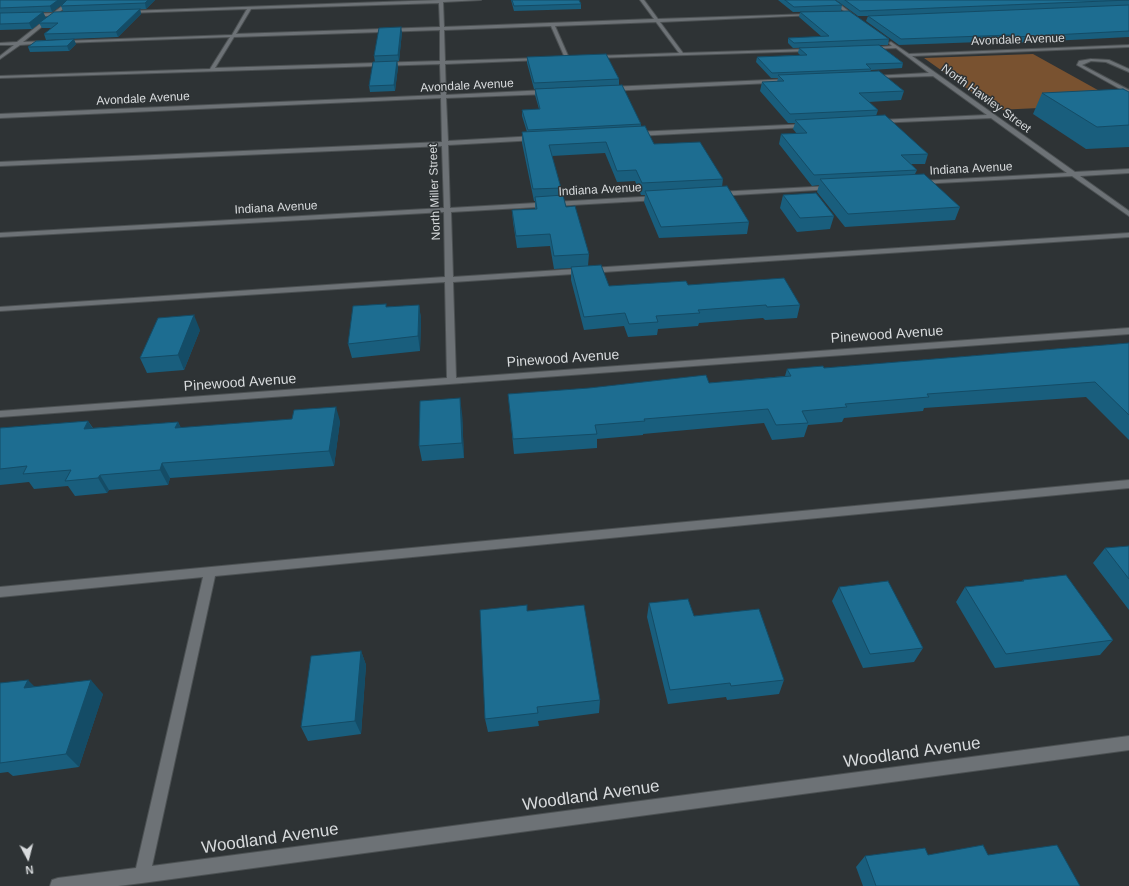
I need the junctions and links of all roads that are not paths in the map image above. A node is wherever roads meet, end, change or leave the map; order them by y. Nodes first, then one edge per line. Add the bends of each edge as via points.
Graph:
1 (72, 0) edge
2 (479, 0) edge
3 (642, 0) edge
4 (831, 0) edge
5 (441, 1) junction
6 (340, 2) edge
7 (250, 8) junction
8 (126, 12) edge
9 (71, 13) edge
10 (850, 13) junction
11 (56, 14) junction
12 (838, 14) edge
13 (24, 15) edge
14 (818, 15) edge
15 (864, 20) edge
16 (657, 21) junction
17 (552, 24) junction
18 (442, 28) junction
19 (233, 36) junction
20 (885, 39) edge
21 (50, 42) edge
22 (58, 42) edge
23 (18, 43) junction
24 (0, 44) edge
25 (1129, 46) edge
26 (896, 47) junction
27 (865, 48) edge
28 (1068, 48) junction
29 (817, 50) edge
30 (682, 54) junction
31 (1080, 54) dead end
32 (908, 55) junction
33 (590, 57) edge
34 (1086, 57) dead end
35 (0, 58) edge
36 (559, 58) edge
37 (567, 58) junction
38 (574, 58) edge
39 (544, 59) edge
40 (1091, 60) junction
41 (443, 62) junction
42 (212, 70) junction
43 (1129, 71) edge
44 (934, 74) junction
45 (0, 77) edge
46 (863, 77) edge
47 (792, 80) edge
48 (602, 89) edge
49 (554, 92) edge
50 (1129, 92) edge
51 (444, 97) junction
52 (0, 116) edge
53 (993, 116) junction
54 (874, 122) edge
55 (810, 125) edge
56 (628, 134) edge
57 (540, 138) edge
58 (445, 143) junction
59 (0, 164) edge
60 (1129, 171) edge
61 (1073, 174) junction
62 (913, 183) edge
63 (841, 187) edge
64 (714, 194) edge
65 (666, 197) edge
66 (447, 210) junction
67 (1129, 214) edge
68 (0, 235) edge
69 (1129, 235) edge
70 (449, 280) junction
71 (0, 309) edge
72 (1129, 331) edge
73 (452, 381) junction
74 (0, 414) edge
75 (1129, 484) edge
76 (210, 572) junction
77 (0, 592) edge
78 (1129, 743) edge
79 (142, 875) junction
80 (58, 886) edge

1 - 11 street
2 - 5 street
3 - 16 street
4 - 10 street
5 - 6 street
5 - 18 street, North Miller Street
6 - 7 street
7 - 8 street
7 - 19 street
9 - 11 street
10 - 12 street
10 - 15 street via 857,19
11 - 13 street
11 - 23 street
14 - 16 street
16 - 17 street
16 - 30 street
17 - 18 street
17 - 37 street
18 - 19 street
18 - 41 street, North Miller Street
19 - 22 street
19 - 42 street
20 - 26 street, North Hawley Street
21 - 23 street
23 - 24 street
23 - 35 street
25 - 28 street, Avondale Avenue
26 - 27 street
26 - 32 street, North Hawley Street
28 - 31 street
28 - 32 street, Avondale Avenue
29 - 30 street
30 - 33 street
32 - 44 street, North Hawley Street
34 - 40 street
36 - 37 street
37 - 38 street
39 - 41 street
40 - 43 street via 1107,61
40 - 50 street via 1078,65
41 - 42 street
41 - 51 street, North Miller Street
42 - 45 street
44 - 46 street
44 - 53 street, North Hawley Street
47 - 48 street
49 - 51 street, Avondale Avenue
51 - 52 street, Avondale Avenue
51 - 58 street, North Miller Street
53 - 54 street
53 - 61 street, North Hawley Street
55 - 56 street
57 - 58 street
58 - 59 street
58 - 66 street, North Miller Street
60 - 61 street, Indiana Avenue
61 - 62 street, Indiana Avenue
61 - 67 street, North Hawley Street
63 - 64 street
65 - 66 street, Indiana Avenue
66 - 68 street, Indiana Avenue
66 - 70 street, North Miller Street
69 - 70 street
70 - 71 street
70 - 73 street, North Miller Street
72 - 73 street, Pinewood Avenue
73 - 74 street, Pinewood Avenue
75 - 76 street
76 - 77 street
76 - 79 street
78 - 79 street, Woodland Avenue
79 - 80 street, Woodland Avenue

